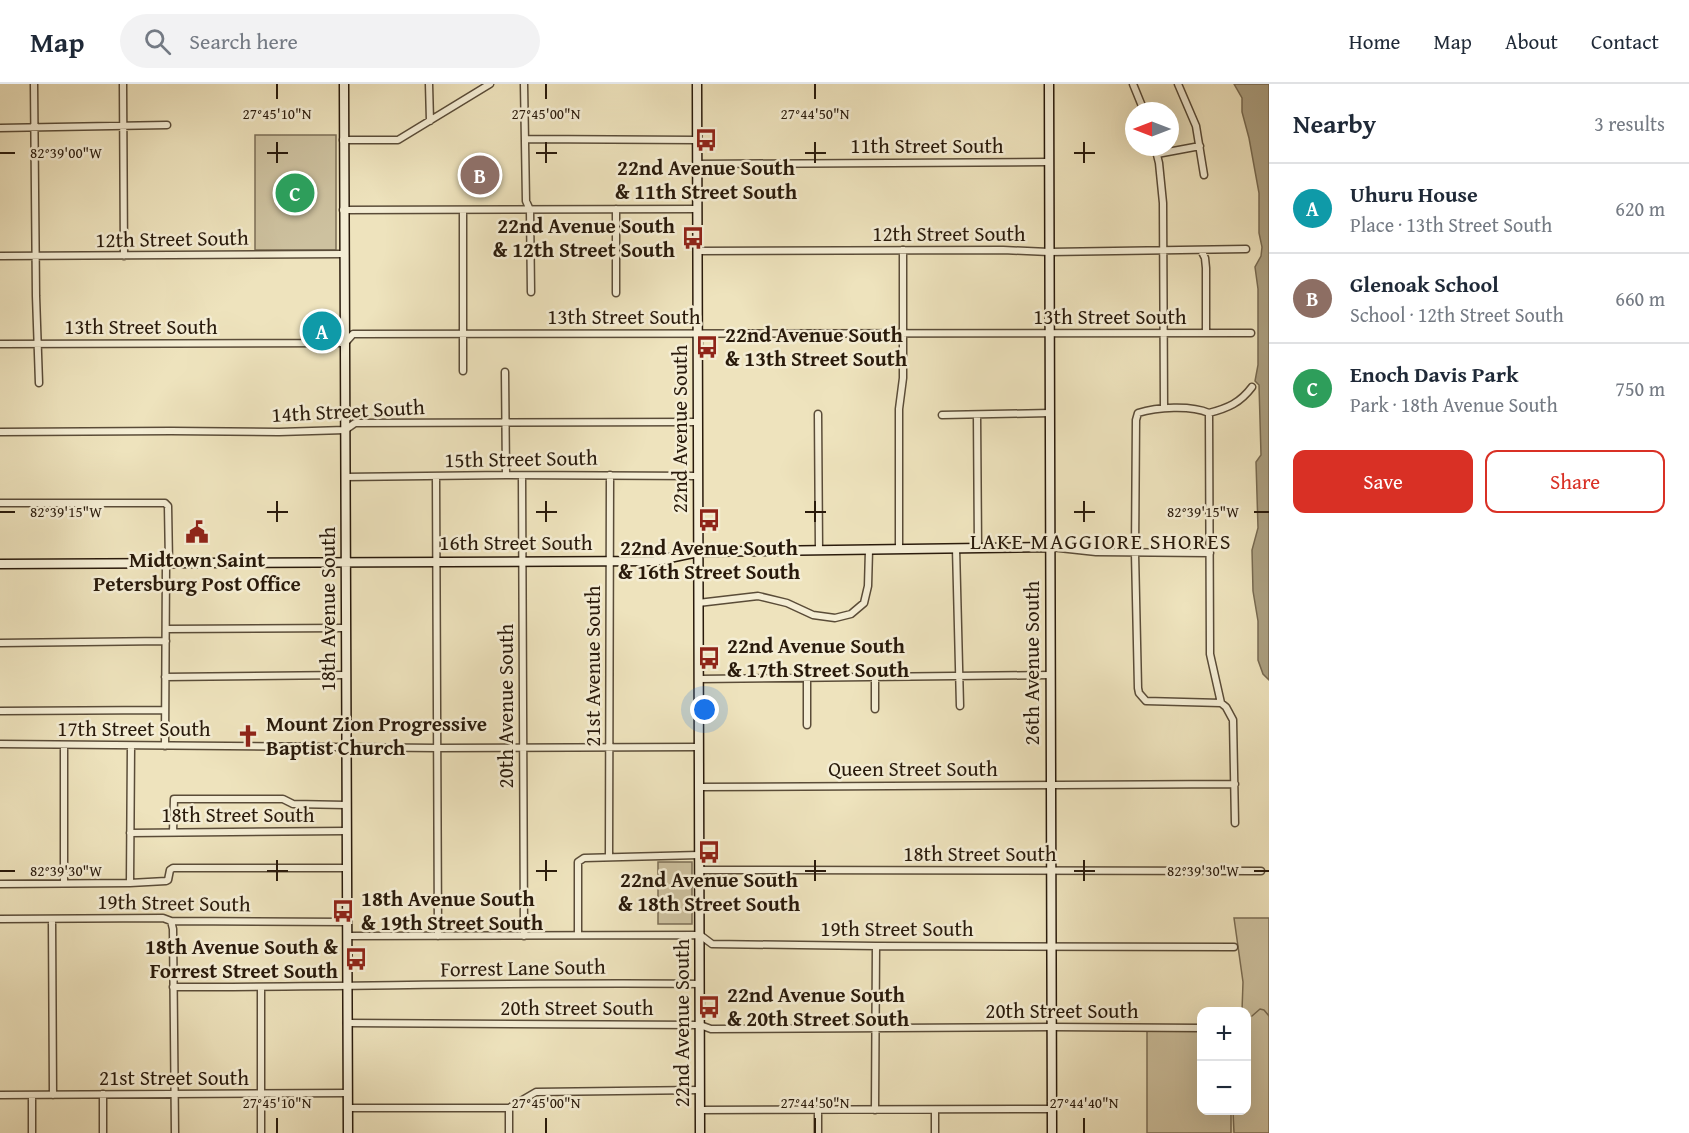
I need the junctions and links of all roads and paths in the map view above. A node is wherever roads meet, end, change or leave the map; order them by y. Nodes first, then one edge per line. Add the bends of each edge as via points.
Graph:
1 (34, 84) edge
2 (123, 84) edge
3 (344, 84) edge
4 (429, 84) edge
5 (490, 84) edge
6 (524, 84) edge
7 (697, 84) edge
8 (1048, 84) edge
9 (1133, 84) edge
10 (1178, 84) edge
11 (1140, 102) edge
12 (430, 121) junction
13 (167, 125) dead end
14 (123, 126) junction
15 (34, 127) junction
16 (0, 128) edge
17 (525, 139) junction
18 (343, 140) junction
19 (697, 140) junction
20 (1200, 146) junction
21 (1179, 148) edge
22 (1157, 156) edge
23 (1049, 162) junction
24 (697, 164) junction
25 (1204, 175) dead end
26 (616, 209) junction
27 (697, 209) junction
28 (343, 210) junction
29 (463, 210) junction
30 (530, 210) junction
31 (1163, 249) junction
32 (1246, 249) dead end
33 (903, 250) junction
34 (1202, 250) junction
35 (697, 251) junction
36 (1049, 252) junction
37 (344, 254) junction
38 (0, 256) edge
39 (35, 256) junction
40 (124, 256) junction
41 (531, 292) dead end
42 (616, 293) dead end
43 (463, 333) junction
44 (698, 333) junction
45 (1164, 333) junction
46 (1206, 333) junction
47 (1251, 333) dead end
48 (903, 334) junction
49 (1049, 334) junction
50 (345, 343) junction
51 (0, 344) edge
52 (37, 344) junction
53 (463, 371) dead end
54 (505, 372) dead end
55 (39, 383) dead end
56 (1251, 387) dead end
57 (1164, 408) junction
58 (1050, 413) junction
59 (1209, 413) junction
60 (818, 414) dead end
61 (977, 415) junction
62 (942, 416) dead end
63 (506, 422) junction
64 (698, 422) junction
65 (345, 430) junction
66 (0, 432) edge
67 (506, 475) junction
68 (610, 475) junction
69 (522, 476) junction
70 (698, 476) junction
71 (345, 477) junction
72 (436, 477) junction
73 (0, 503) edge
74 (1050, 547) junction
75 (956, 548) junction
76 (978, 548) junction
77 (899, 549) junction
78 (819, 550) junction
79 (869, 550) junction
80 (698, 552) junction
81 (1135, 553) junction
82 (1210, 553) junction
83 (436, 561) junction
84 (522, 561) junction
85 (609, 561) junction
86 (167, 562) junction
87 (345, 562) junction
88 (0, 564) edge
89 (698, 603) junction
90 (345, 628) junction
91 (166, 629) junction
92 (166, 641) junction
93 (0, 643) edge
94 (346, 675) junction
95 (1050, 675) junction
96 (959, 676) junction
97 (165, 677) junction
98 (807, 677) junction
99 (875, 677) junction
100 (699, 679) junction
101 (1221, 703) junction
102 (960, 706) dead end
103 (875, 709) dead end
104 (165, 710) junction
105 (0, 711) edge
106 (807, 725) dead end
107 (0, 744) edge
108 (64, 745) junction
109 (131, 746) junction
110 (165, 746) junction
111 (346, 746) junction
112 (609, 747) junction
113 (699, 747) junction
114 (437, 748) junction
115 (523, 748) junction
116 (1051, 784) junction
117 (1235, 784) junction
118 (699, 787) junction
119 (346, 805) junction
120 (1235, 823) dead end
121 (346, 831) junction
122 (173, 832) junction
123 (130, 833) junction
124 (699, 855) junction
125 (609, 857) junction
126 (346, 868) junction
127 (699, 870) junction
128 (1051, 870) junction
129 (1261, 871) dead end
130 (64, 883) junction
131 (130, 883) junction
132 (0, 884) edge
133 (0, 919) edge
134 (52, 920) junction
135 (171, 921) junction
136 (347, 922) junction
137 (578, 935) junction
138 (699, 935) junction
139 (347, 936) junction
140 (438, 936) junction
141 (524, 936) junction
142 (876, 946) junction
143 (1051, 946) junction
144 (1234, 947) dead end
145 (700, 984) junction
146 (173, 987) junction
147 (261, 987) junction
148 (347, 987) junction
149 (347, 1023) junction
150 (700, 1025) junction
151 (1052, 1027) junction
152 (1197, 1028) edge
153 (876, 1029) junction
154 (700, 1090) junction
155 (348, 1093) junction
156 (103, 1094) junction
157 (175, 1094) junction
158 (261, 1094) junction
159 (0, 1095) edge
160 (32, 1095) junction
161 (53, 1095) junction
162 (348, 1108) junction
163 (509, 1108) junction
164 (1052, 1109) junction
165 (700, 1110) junction
166 (818, 1110) junction
167 (875, 1110) junction
168 (935, 1110) junction
169 (32, 1133) edge
170 (103, 1133) edge
171 (175, 1133) edge
172 (261, 1133) edge
173 (348, 1133) edge
174 (509, 1133) edge
175 (700, 1133) edge
176 (818, 1133) edge
177 (935, 1133) edge
178 (1052, 1133) edge

1 - 15 street
2 - 14 street
3 - 18 street, 18th Avenue South
4 - 12 street
5 - 12 street
6 - 17 street
7 - 19 street, 22nd Avenue South
8 - 23 street, 26th Avenue South
9 - 11 street
10 - 20 street
12 - 18 street via 398,140
13 - 14 street
14 - 15 street
14 - 40 street
15 - 16 street
15 - 39 street
17 - 19 street
17 - 30 street via 526,201
18 - 28 street, 18th Avenue South
19 - 24 street, 22nd Avenue South
20 - 21 street
20 - 25 street
22 - 31 street via 1163,203
23 - 24 street, 11th Street South
23 - 36 street, 26th Avenue South
24 - 27 street, 22nd Avenue South
26 - 27 street
26 - 30 street
26 - 42 street
27 - 35 street, 22nd Avenue South
28 - 29 street
28 - 37 street, 18th Avenue South
29 - 30 street
29 - 43 street
30 - 41 street
31 - 34 street, 12th Street South
31 - 36 street, 12th Street South
31 - 45 street
32 - 34 street, 12th Street South
33 - 35 street, 12th Street South
33 - 36 street, 12th Street South
33 - 48 street
34 - 46 street via 1206,268
35 - 44 street, 22nd Avenue South
36 - 49 street, 26th Avenue South
37 - 40 street, 12th Street South
37 - 50 street, 18th Avenue South
38 - 39 street, 12th Street South
39 - 40 street, 12th Street South
39 - 52 street
43 - 44 street, 13th Street South
43 - 50 street, 13th Street South via 353,334
43 - 53 street
44 - 48 street, 13th Street South
44 - 64 street, 22nd Avenue South
45 - 46 street, 13th Street South
45 - 49 street, 13th Street South
45 - 57 street
46 - 47 street, 13th Street South
48 - 49 street, 13th Street South
48 - 77 street
49 - 58 street, 26th Avenue South
50 - 52 street, 13th Street South
50 - 65 street, 18th Avenue South
51 - 52 street, 13th Street South
52 - 55 street
54 - 63 street
56 - 59 street via 1238,402
57 - 59 street
57 - 81 street via 1138,413 1136,420
58 - 61 street
58 - 74 street, 26th Avenue South
59 - 82 street
60 - 78 street
61 - 62 street
61 - 76 street
63 - 64 street, 14th Street South
63 - 65 street, 14th Street South via 355,423
63 - 67 street
64 - 70 street, 22nd Avenue South
65 - 66 street, 14th Street South
65 - 71 street, 18th Avenue South
67 - 69 street, 15th Street South
67 - 72 street, 15th Street South
68 - 69 street, 15th Street South
68 - 70 street, 15th Street South
68 - 85 street, 21st Avenue South
69 - 84 street, 20th Avenue South
70 - 80 street, 22nd Avenue South
71 - 72 street, 15th Street South
71 - 87 street, 18th Avenue South
72 - 83 street
73 - 86 street via 166,503
74 - 76 street, 16th Street South
74 - 81 street, 16th Street South
74 - 95 street, 26th Avenue South
75 - 76 street, 16th Street South
75 - 77 street, 16th Street South
75 - 96 street
77 - 79 street, 16th Street South
78 - 79 street, 16th Street South
78 - 80 street, 16th Street South
79 - 89 street via 864,603 851,614 834,618 813,615 788,603 758,596
80 - 85 street, 16th Street South via 655,561
80 - 89 street, 22nd Avenue South
81 - 82 street, 16th Street South
81 - 101 street via 1139,693 1146,701
82 - 101 street via 1210,654
83 - 84 street, 16th Street South
83 - 87 street, 16th Street South
83 - 114 street
84 - 85 street, 16th Street South
84 - 115 street, 20th Avenue South
85 - 112 street, 21st Avenue South
86 - 87 street, 16th Street South
86 - 88 street, 16th Street South
86 - 91 street
87 - 90 street, 18th Avenue South
89 - 100 street, 22nd Avenue South
90 - 91 street
90 - 94 street, 18th Avenue South
91 - 92 street
92 - 93 street
92 - 97 street
94 - 97 street
94 - 111 street, 18th Avenue South
95 - 96 street
95 - 116 street, 26th Avenue South
96 - 99 street
96 - 102 street
97 - 104 street
98 - 99 street
98 - 100 street
98 - 106 street
99 - 103 street
100 - 113 street, 22nd Avenue South
101 - 117 street via 1233,720
104 - 105 street
104 - 110 street
107 - 108 street, 17th Street South
108 - 109 street, 17th Street South
108 - 130 street
109 - 110 street, 17th Street South
109 - 123 street
110 - 111 street, 17th Street South
111 - 114 street, 17th Street South
111 - 119 street, 18th Avenue South
112 - 113 street, 17th Street South
112 - 115 street, 17th Street South
112 - 125 street, 21st Avenue South
113 - 118 street, 22nd Avenue South
114 - 115 street, 17th Street South
114 - 140 street
115 - 141 street, 20th Avenue South
116 - 117 street, Queen Street South
116 - 118 street, Queen Street South
116 - 128 street, 26th Avenue South
117 - 120 street
118 - 124 street, 22nd Avenue South
119 - 121 street, 18th Avenue South
119 - 122 street via 293,804 283,799 174,800
121 - 122 street, 18th Street South
121 - 126 street, 18th Avenue South
122 - 123 street, 18th Street South
123 - 131 street
124 - 125 street
124 - 127 street, 22nd Avenue South
125 - 137 street via 578,862
126 - 131 street via 172,868 166,881
126 - 136 street, 18th Avenue South
127 - 128 street, 18th Street South
127 - 138 street, 22nd Avenue South
128 - 129 street, 18th Street South
128 - 143 street, 26th Avenue South
130 - 131 street
130 - 132 street
133 - 134 street, 19th Street South
134 - 135 street, 19th Street South
134 - 161 street
135 - 136 street, 19th Street South
135 - 146 street
136 - 139 street, 18th Avenue South
137 - 138 street, 19th Street South
137 - 141 street, 19th Street South
138 - 142 street, 19th Street South via 712,944
138 - 145 street, 22nd Avenue South
139 - 140 street, 19th Street South
139 - 148 street, 18th Avenue South
140 - 141 street, 19th Street South
142 - 143 street, 19th Street South
142 - 153 street
143 - 144 street, 19th Street South
143 - 151 street, 26th Avenue South
145 - 148 street, Forrest Lane South
145 - 150 street, 22nd Avenue South
146 - 147 street
146 - 157 street
147 - 148 street
147 - 158 street
148 - 149 street, 18th Avenue South
149 - 150 street, 20th Street South
149 - 155 street, 18th Avenue South
150 - 153 street, 20th Street South via 711,1029
150 - 154 street, 22nd Avenue South
151 - 152 street, 20th Street South
151 - 153 street, 20th Street South
151 - 164 street, 26th Avenue South
153 - 167 street
154 - 163 street via 536,1092
154 - 165 street, 22nd Avenue South
155 - 158 street, 21st Street South
155 - 162 street, 18th Avenue South
156 - 157 street, 21st Street South
156 - 161 street, 21st Street South
156 - 170 street
157 - 158 street, 21st Street South
157 - 171 street
158 - 172 street
159 - 160 street, 21st Street South
160 - 161 street, 21st Street South
160 - 169 street
162 - 163 street
162 - 173 street, 18th Avenue South
163 - 174 street
164 - 168 street
164 - 178 street, 26th Avenue South
165 - 166 street
165 - 175 street, 22nd Avenue South
166 - 167 street
166 - 176 street
167 - 168 street
168 - 177 street

